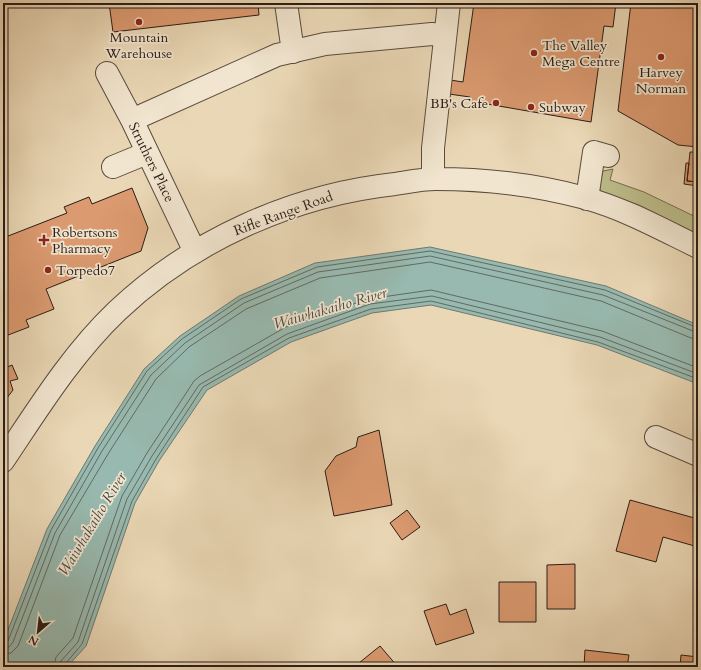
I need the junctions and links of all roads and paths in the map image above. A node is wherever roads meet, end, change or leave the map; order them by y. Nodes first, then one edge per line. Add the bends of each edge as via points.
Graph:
1 (286, 3) edge
2 (449, 3) edge
3 (444, 35) junction
4 (293, 52) junction
5 (107, 73) dead end
6 (132, 120) junction
7 (147, 153) junction
8 (608, 156) dead end
9 (113, 167) dead end
10 (434, 179) junction
11 (587, 199) junction
12 (698, 247) edge
13 (195, 252) junction
14 (656, 437) dead end
15 (698, 455) edge
16 (3, 461) edge

1 - 4 street
2 - 3 street
3 - 4 street via 325,44
3 - 10 street via 432,148
4 - 6 street via 277,55
5 - 6 street, Struthers Place
6 - 7 street, Struthers Place
7 - 9 street
7 - 13 street, Struthers Place
8 - 11 street via 594,152
10 - 11 street, Rifle Range Road via 518,184
10 - 13 street, Rifle Range Road via 360,188 316,198 236,229
11 - 12 street, Rifle Range Road via 635,216
13 - 16 street, Rifle Range Road via 148,284 86,344 62,373
14 - 15 street

